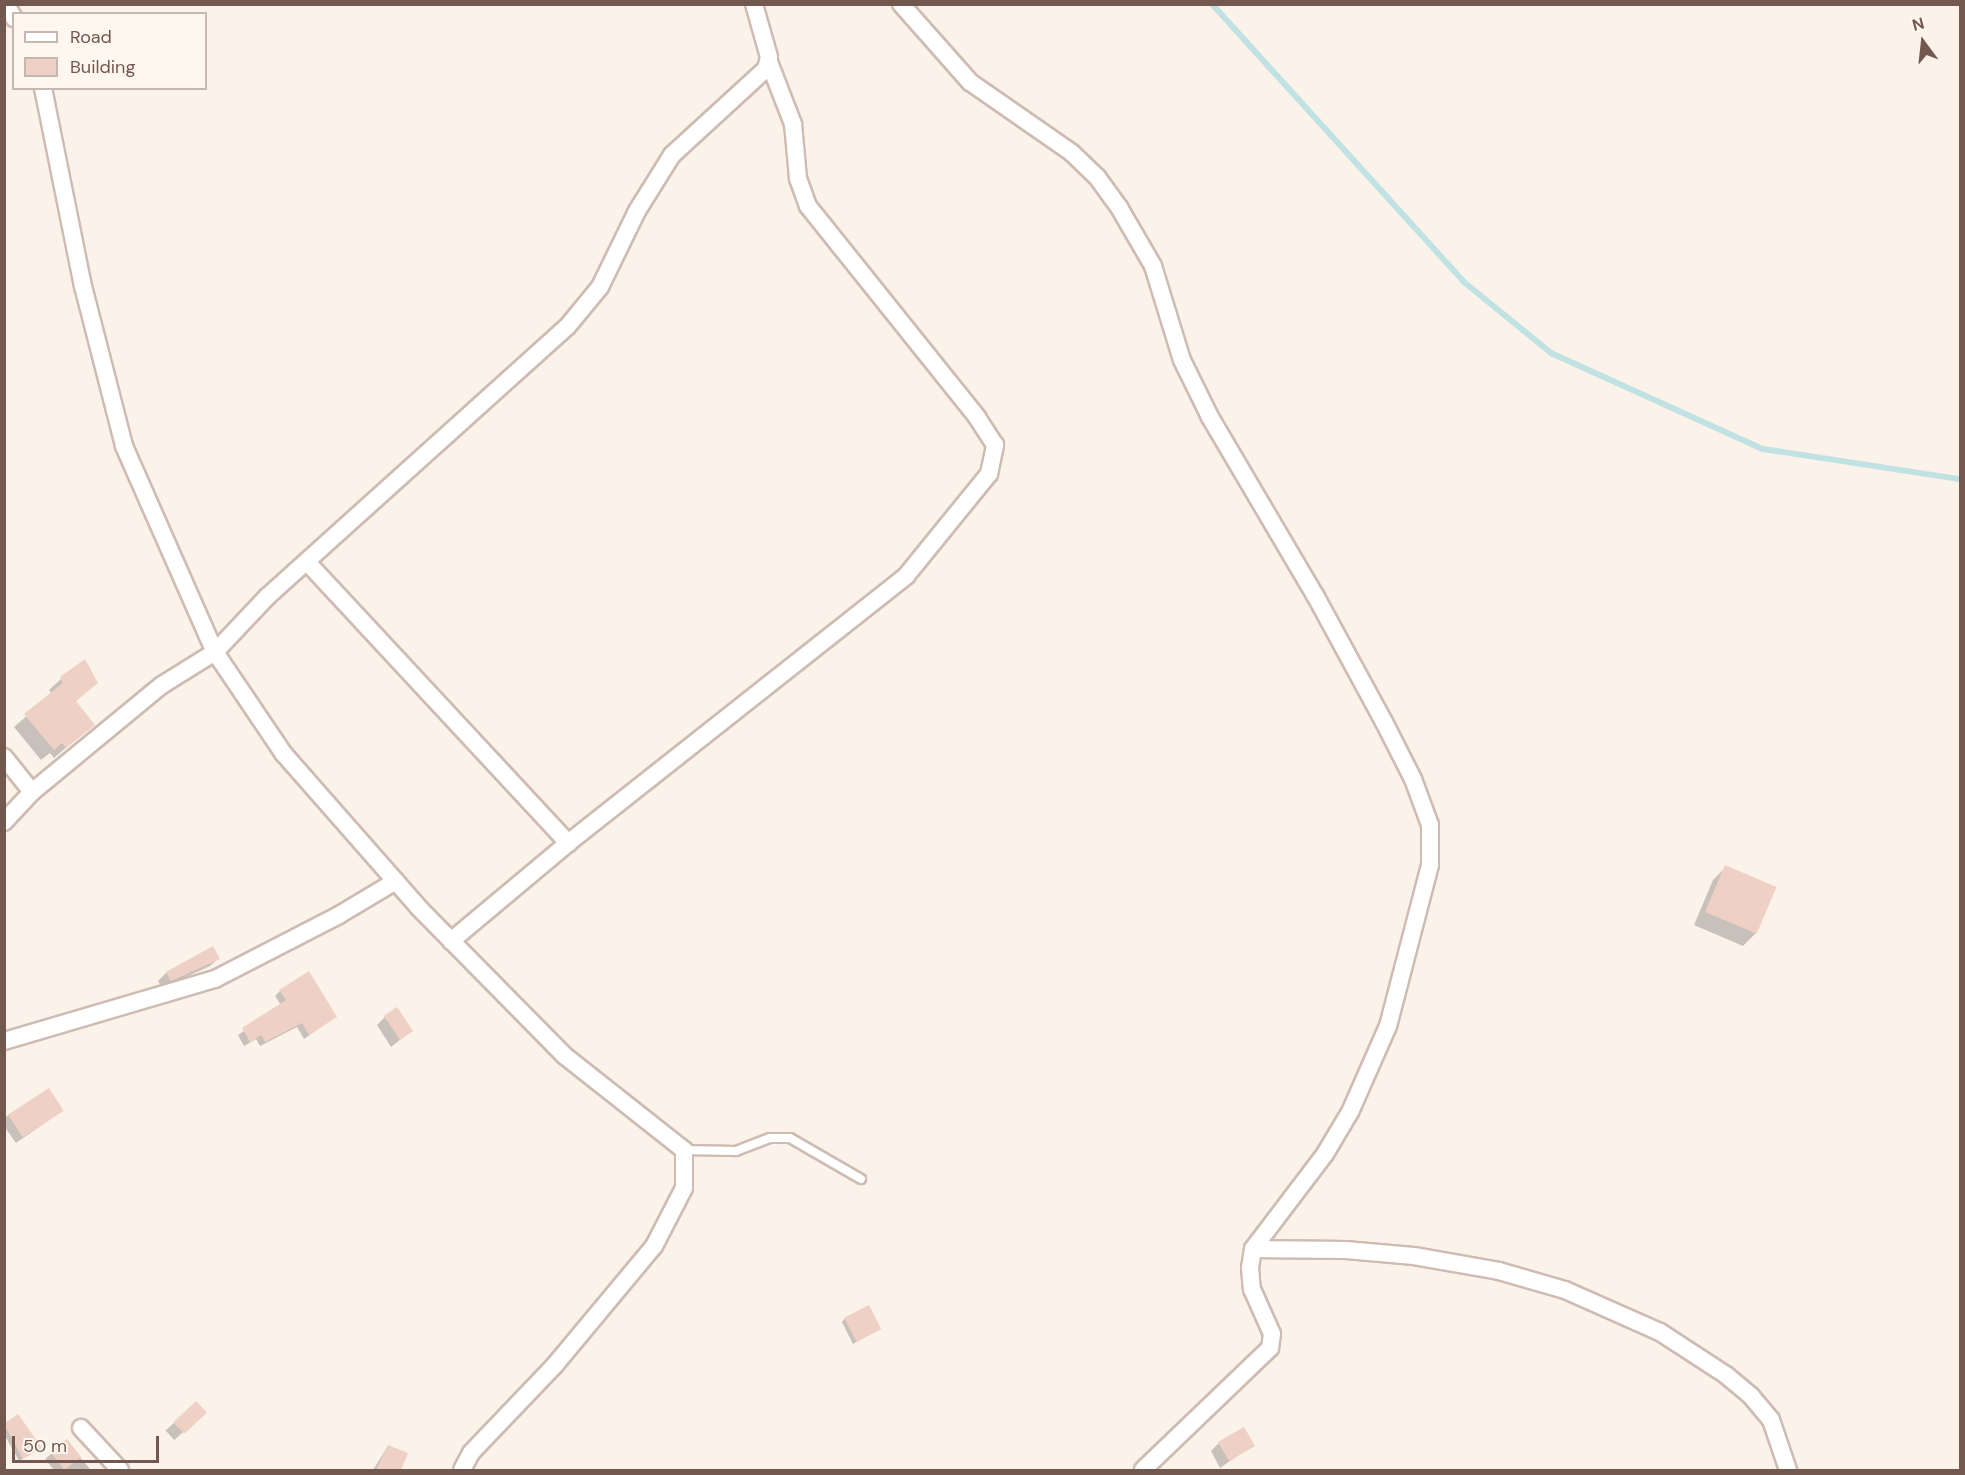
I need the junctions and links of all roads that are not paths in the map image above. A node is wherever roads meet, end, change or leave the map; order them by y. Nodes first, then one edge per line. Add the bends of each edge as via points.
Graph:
1 (754, 4) edge
2 (901, 4) edge
3 (770, 62) junction
4 (43, 90) edge
5 (307, 562) junction
6 (215, 652) junction
7 (4, 757) edge
8 (32, 792) junction
9 (4, 822) edge
10 (568, 843) junction
11 (396, 881) junction
12 (452, 941) junction
13 (4, 1041) edge
14 (684, 1150) junction
15 (861, 1179) dead end
16 (1253, 1249) junction
17 (81, 1428) dead end
18 (120, 1470) edge
19 (462, 1470) edge
20 (1143, 1470) edge
21 (1788, 1470) edge

1 - 3 street
2 - 16 street via 970,82 1072,153 1097,177 1120,209 1153,266 1182,360 1210,417 1374,704 1413,779 1430,825 1430,866 1383,1036 1350,1112 1325,1154
3 - 5 street via 751,86 672,155 637,211 600,287 572,320
3 - 10 street via 793,124 798,178 808,206 995,445 989,474 906,576
4 - 6 street via 83,286 124,446
5 - 6 street
5 - 10 street
6 - 8 street via 162,685
6 - 11 street via 272,738
7 - 8 street
8 - 9 street
10 - 12 street
11 - 12 street
11 - 13 street via 215,979
12 - 14 street via 565,1056
14 - 15 lane via 736,1151 770,1138 790,1138
14 - 19 street via 684,1188 654,1246 554,1366 471,1454
16 - 20 street via 1252,1289 1272,1334 1270,1348
16 - 21 street via 1346,1250 1414,1256 1499,1271 1585,1298 1660,1332 1726,1375 1771,1420
17 - 18 street

